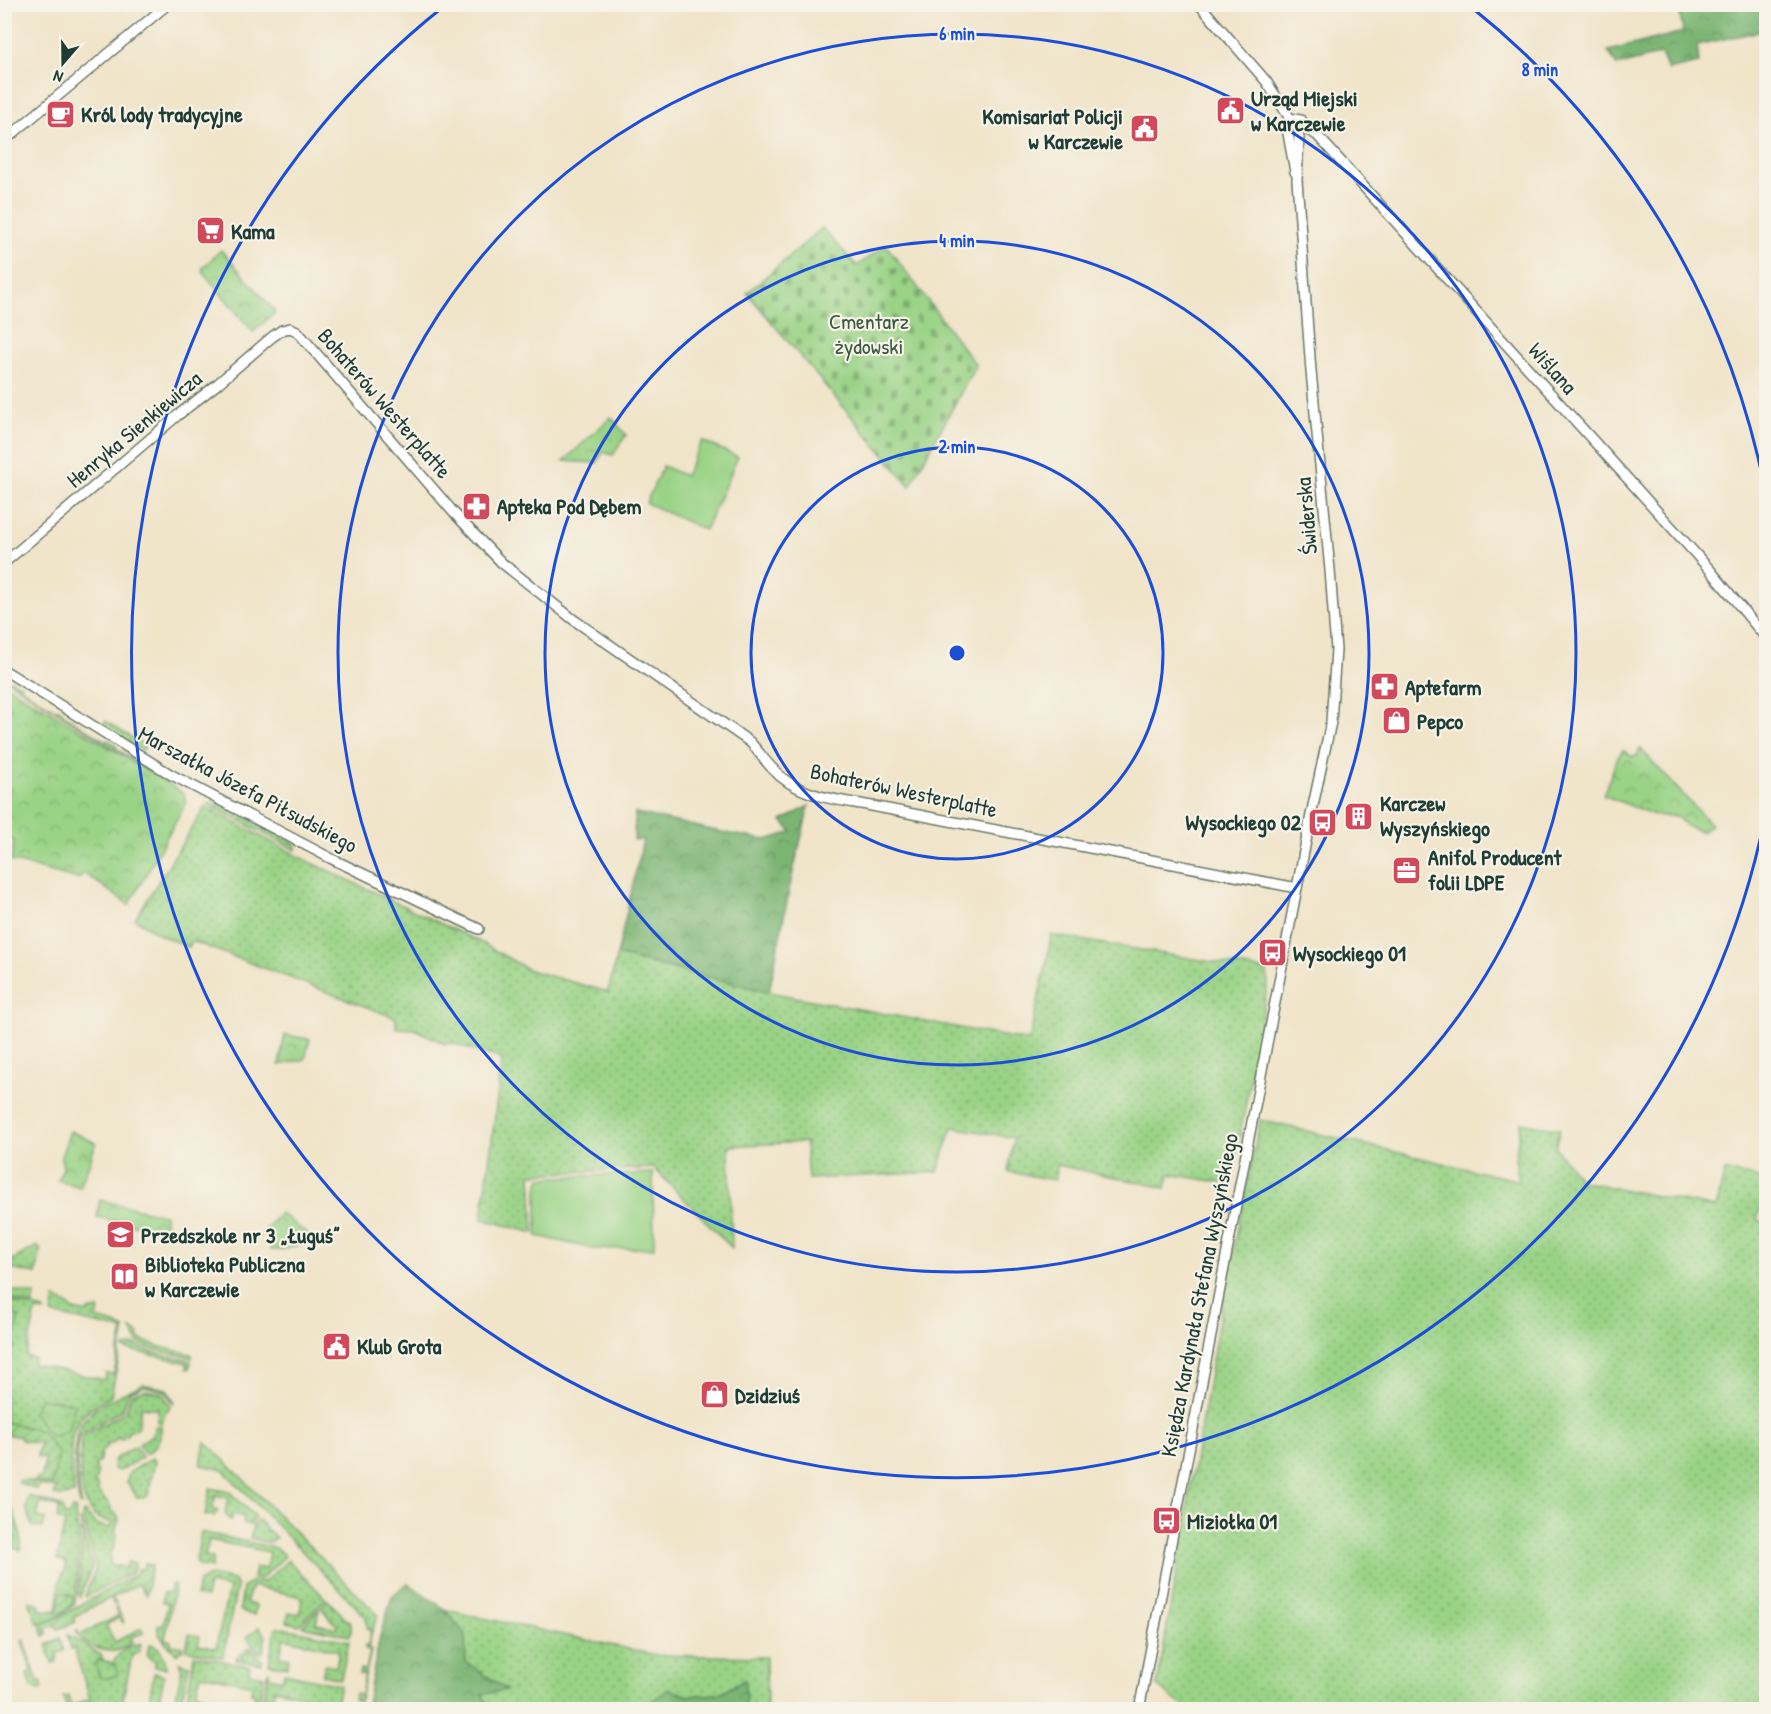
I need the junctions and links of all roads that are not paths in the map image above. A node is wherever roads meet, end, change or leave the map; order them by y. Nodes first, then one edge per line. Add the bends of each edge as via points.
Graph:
1 (168, 4) edge
2 (1199, 4) edge
3 (1291, 120) junction
4 (1306, 129) junction
5 (1288, 134) junction
6 (1299, 137) junction
7 (4, 141) edge
8 (1297, 180) junction
9 (290, 328) joint
10 (4, 563) edge
11 (1767, 638) edge
12 (4, 670) edge
13 (1298, 888) junction
14 (479, 929) dead end
15 (1139, 1710) edge

1 - 7 street
2 - 3 street via 1266,81
3 - 4 street via 1301,120
3 - 5 street
4 - 6 street
4 - 11 street, Wiślana via 1317,135
5 - 6 street
5 - 8 street
6 - 8 street, Świderska
8 - 13 street, Świderska via 1335,650 1331,722
9 - 10 street, Henryka Sienkiewicza via 255,351
9 - 13 street, Bohaterów Westerplatte via 297,331 473,534 502,562 574,620 750,742 787,782 807,792
12 - 14 street, Marszałka Józefa Piłsudskiego via 170,774
13 - 15 street, Księdza Kardynała Stefana Wyszyńskiego

